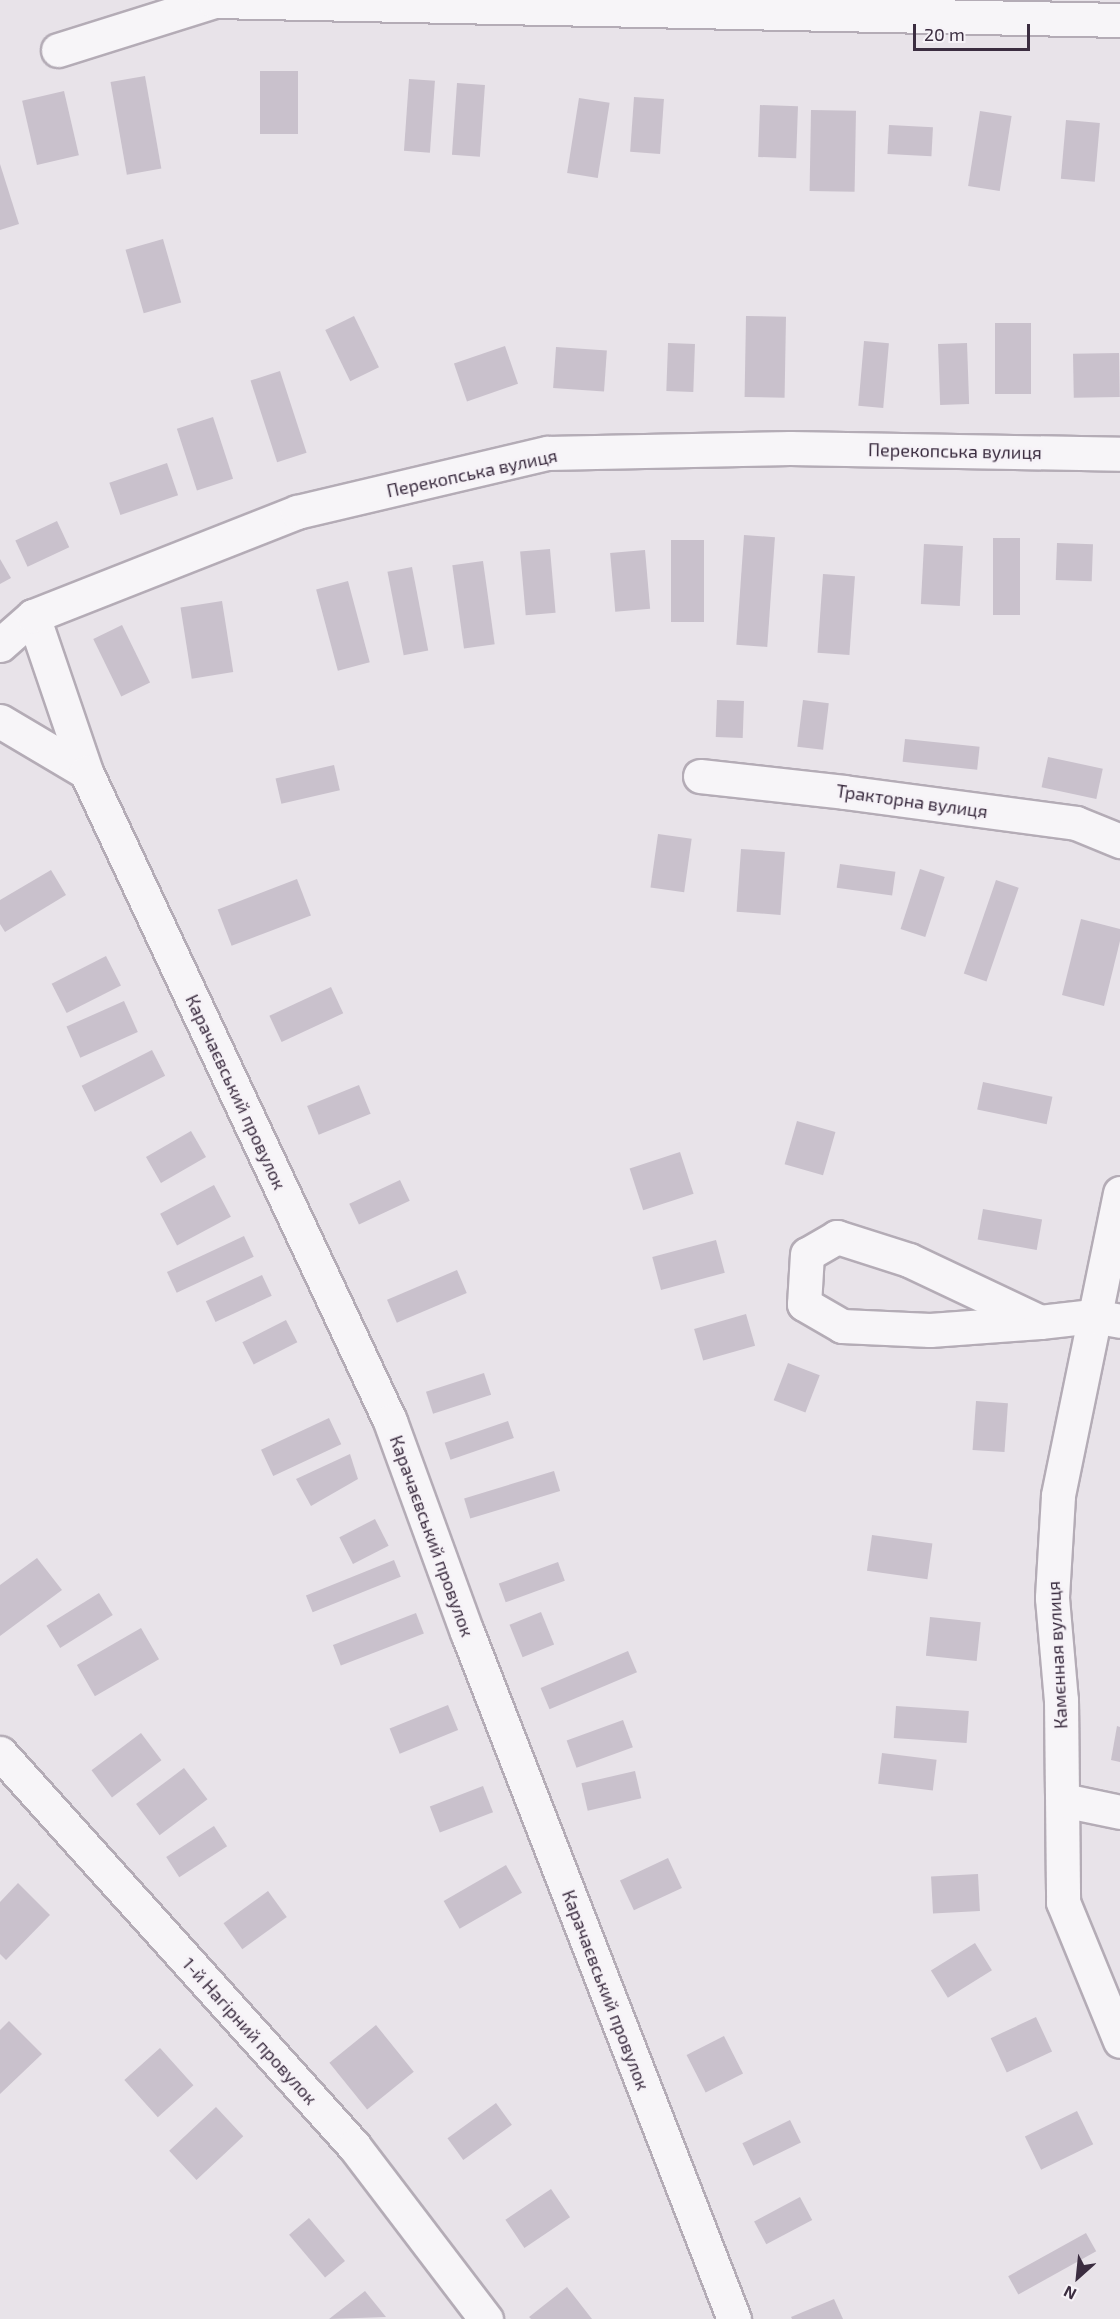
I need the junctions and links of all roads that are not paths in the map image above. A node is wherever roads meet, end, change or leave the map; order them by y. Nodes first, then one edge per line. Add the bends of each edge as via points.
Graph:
1 (1120, 20) edge
2 (58, 50) dead end
3 (1120, 454) edge
4 (33, 616) junction
5 (0, 645) edge
6 (0, 721) edge
7 (86, 772) junction
8 (700, 776) dead end
9 (1120, 841) edge
10 (1120, 1193) edge
11 (1107, 1319) edge
12 (1040, 1322) junction
13 (0, 1753) edge
14 (1062, 1800) junction
15 (1120, 1812) edge
16 (1120, 2041) edge
17 (486, 2319) edge
18 (734, 2319) edge

1 - 2 street via 214,1
3 - 4 street, Перекопська вулиця via 790,448 547,453 297,512
4 - 5 street, Перекопська вулиця
4 - 7 street, Карачаєвський провулок
6 - 7 street
7 - 18 street, Карачаєвський провулок via 390,1421 467,1632
8 - 9 street, Тракторна вулиця via 1076,823
10 - 11 street, Камєнная вулиця
11 - 12 street
11 - 14 street, Камєнная вулиця via 1058,1496 1052,1598 1061,1700
12 - 12 street via 909,1260 837,1237 807,1254 804,1304 842,1326 930,1330
13 - 17 street, 1-й Нагірний провулок via 354,2146
14 - 15 street
14 - 16 street, Камєнная вулиця via 1063,1902

